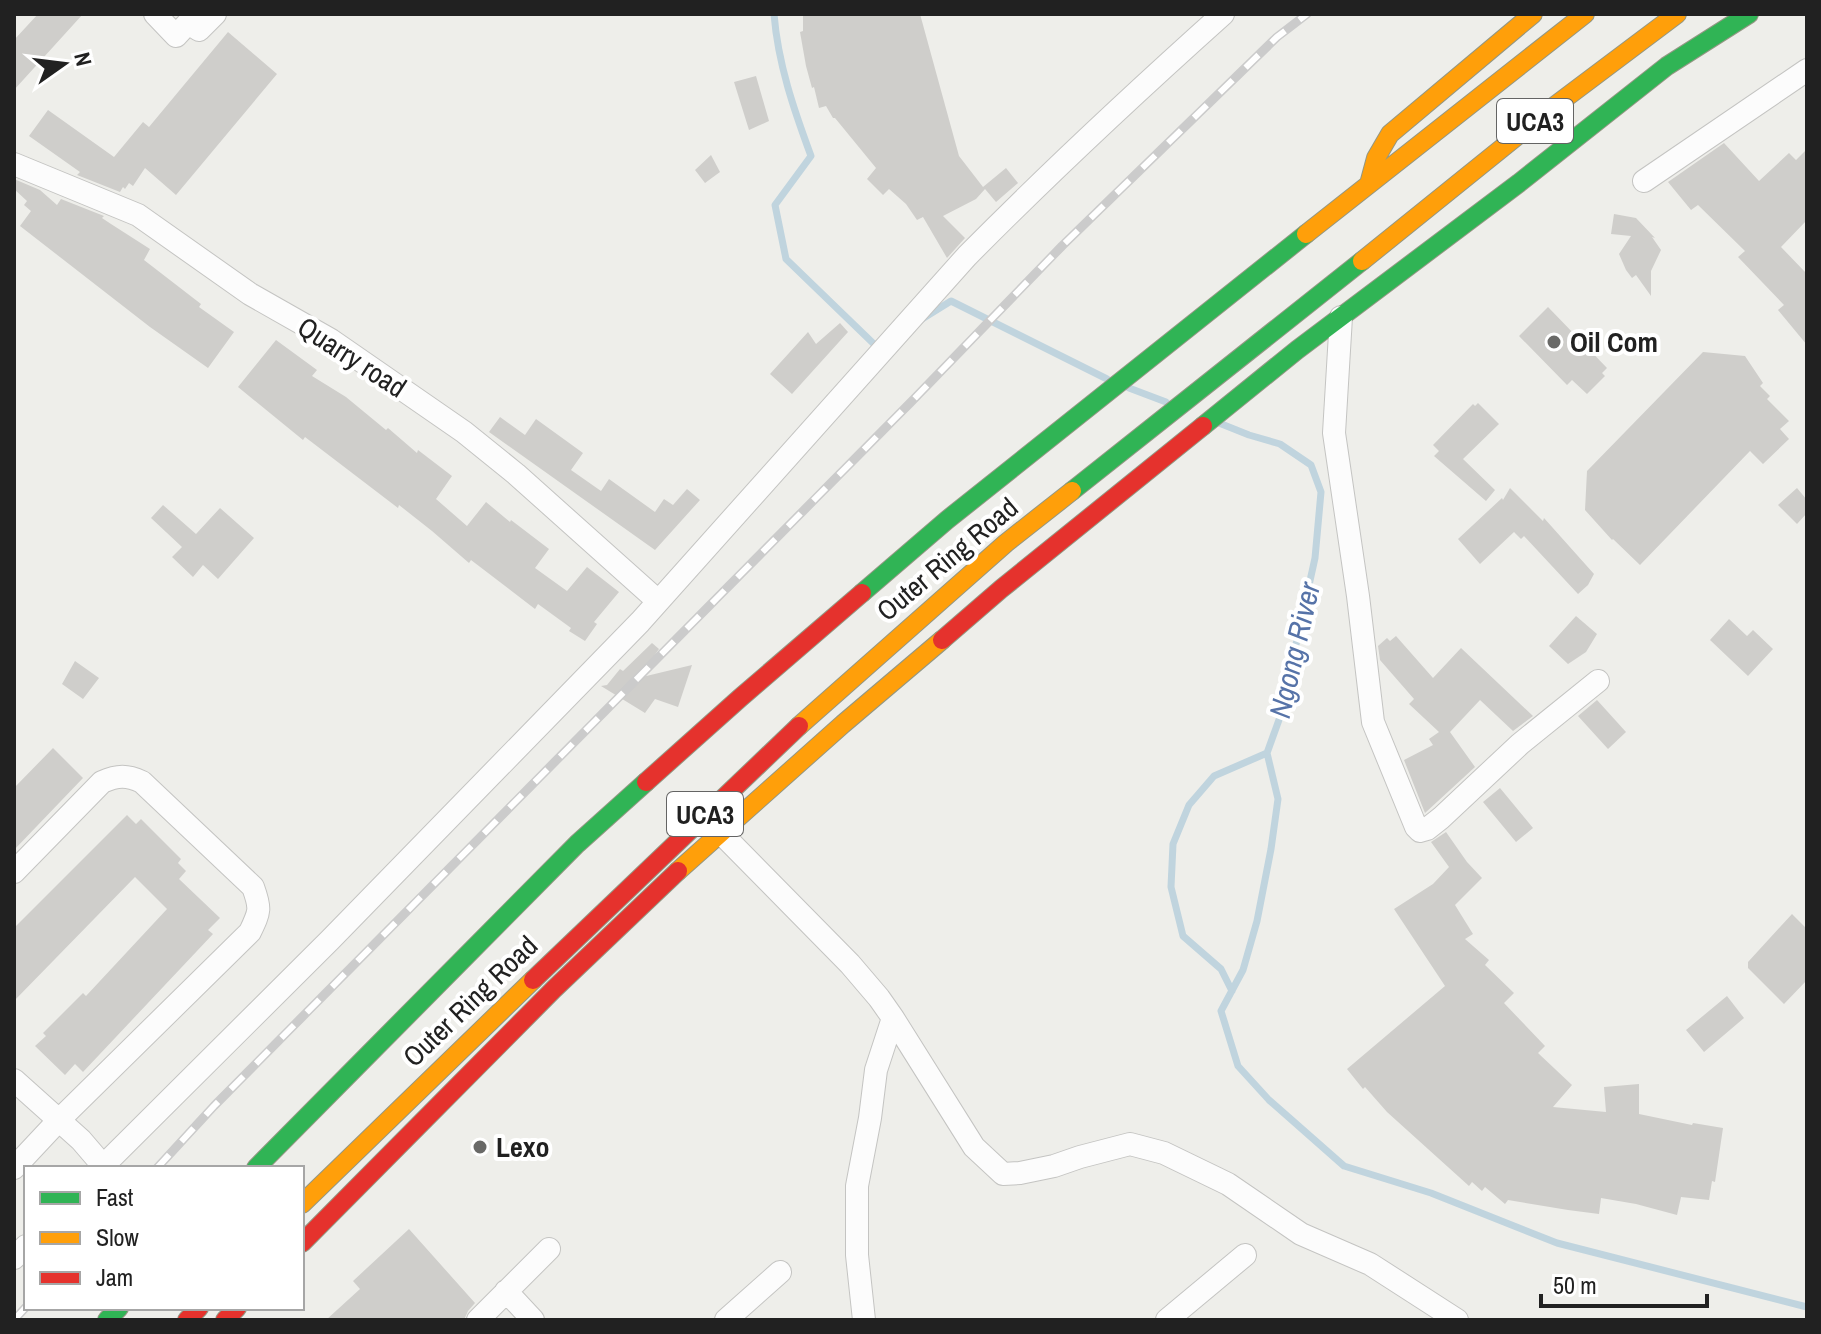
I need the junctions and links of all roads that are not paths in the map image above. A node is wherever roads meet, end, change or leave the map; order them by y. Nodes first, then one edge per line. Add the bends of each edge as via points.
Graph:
1 (155, 14) edge
2 (215, 14) edge
3 (1223, 14) edge
4 (1533, 14) edge
5 (1585, 14) edge
6 (1677, 14) edge
7 (1749, 14) edge
8 (1807, 70) edge
9 (14, 164) edge
10 (1644, 181) dead end
11 (1369, 184) junction
12 (1341, 317) junction
13 (658, 601) junction
14 (985, 602) junction
15 (934, 605) junction
16 (1598, 681) dead end
17 (721, 833) junction
18 (14, 872) edge
19 (575, 939) junction
20 (554, 989) junction
21 (893, 1018) junction
22 (14, 1080) edge
23 (58, 1121) junction
24 (102, 1166) edge
25 (104, 1166) edge
26 (258, 1166) edge
27 (14, 1168) edge
28 (304, 1202) edge
29 (304, 1241) edge
30 (549, 1249) dead end
31 (1245, 1255) dead end
32 (780, 1272) dead end
33 (506, 1291) junction
34 (478, 1320) edge
35 (533, 1320) edge
36 (726, 1320) edge
37 (864, 1320) edge
38 (1167, 1320) edge
39 (1457, 1320) edge

1 - 2 street via 176,36 188,23 199,30
3 - 13 street via 967,256
4 - 11 main road via 1390,134 1373,164
5 - 11 main road, Outer Ring Road / UCA3
6 - 15 main road, Outer Ring Road / UCA3 via 1548,111
7 - 12 main road, UCA3 via 1667,66
8 - 10 street
9 - 13 street, Quarry road via 138,215 250,294 331,340 464,432
11 - 26 main road, Outer Ring Road / UCA3 via 924,540 740,698 577,844
12 - 14 main road, UCA3
12 - 16 street via 1334,433 1373,722 1416,827 1427,829 1441,818
13 - 25 street
14 - 15 main road
14 - 17 main road, UCA3
15 - 19 main road, Outer Ring Road / UCA3 via 783,740
17 - 20 main road, UCA3
17 - 21 street via 850,964
18 - 23 street via 102,782 127,775 142,782 242,876 258,901 250,932
19 - 20 main road
19 - 28 main road, Outer Ring Road / UCA3
20 - 29 main road, UCA3
21 - 37 street via 876,1070 857,1186
21 - 39 street via 974,1147 1003,1174 1130,1144 1164,1153 1228,1184 1301,1234 1370,1264
22 - 23 street
23 - 24 street
23 - 27 street
30 - 33 street
31 - 38 street
32 - 36 street
33 - 34 street
33 - 35 street

